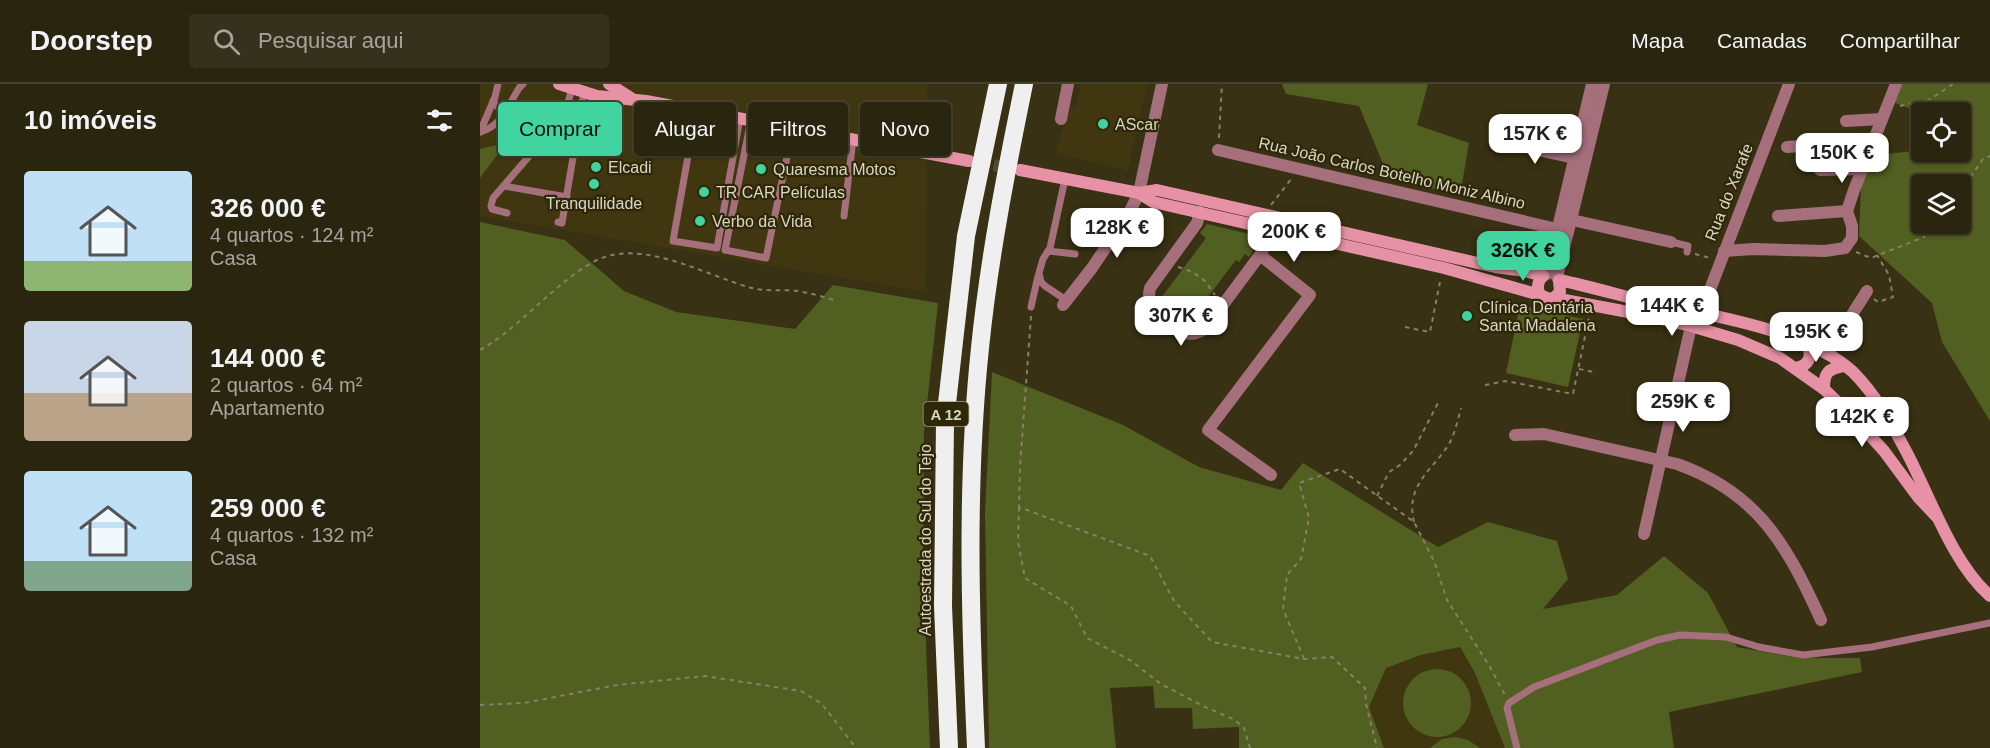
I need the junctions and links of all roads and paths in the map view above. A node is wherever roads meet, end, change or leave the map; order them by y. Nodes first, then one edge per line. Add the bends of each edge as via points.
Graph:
1 (498, 84) edge
2 (523, 84) edge
3 (559, 84) edge
4 (609, 84) edge
5 (998, 84) edge
6 (1024, 84) edge
7 (1068, 84) edge
8 (1162, 84) edge
9 (1222, 84) edge
10 (1592, 84) edge
11 (1604, 84) edge
12 (1790, 84) edge
13 (1896, 84) edge
14 (1953, 84) edge
15 (580, 88) edge
16 (493, 101) junction
17 (634, 101) junction
18 (511, 102) edge
19 (640, 102) edge
20 (498, 107) edge
21 (1884, 114) junction
22 (484, 115) edge
23 (736, 117) edge
24 (746, 119) junction
25 (1061, 119) dead end
26 (1846, 121) dead end
27 (498, 123) edge
28 (848, 138) edge
29 (853, 139) junction
30 (1874, 141) junction
31 (1502, 142) dead end
32 (1787, 147) dead end
33 (1218, 150) joint
34 (688, 156) edge
35 (787, 156) edge
36 (1990, 156) edge
37 (1574, 158) junction
38 (969, 161) tunnel mouth
39 (1863, 169) junction
40 (1020, 170) tunnel mouth
41 (1820, 170) dead end
42 (1294, 176) dead end
43 (1971, 176) edge
44 (1065, 179) junction
45 (504, 186) junction
46 (1139, 193) junction
47 (567, 197) junction
48 (1270, 207) dead end
49 (1847, 211) junction
50 (1200, 212) junction
51 (507, 213) dead end
52 (844, 216) dead end
53 (1778, 216) dead end
54 (1572, 220) junction
55 (558, 222) dead end
56 (1275, 229) junction
57 (1557, 229) junction
58 (1927, 234) edge
59 (1671, 242) joint
60 (1845, 248) junction
61 (1048, 251) junction
62 (1724, 251) junction
63 (1687, 252) joint
64 (1075, 254) dead end
65 (1260, 255) junction
66 (1877, 255) junction
67 (1710, 258) dead end
68 (1170, 261) junction
69 (1039, 273) junction
70 (1552, 277) junction
71 (1440, 282) dead end
72 (1866, 293) joint
73 (1540, 295) junction
74 (1554, 298) junction
75 (837, 301) dead end
76 (1225, 302) junction
77 (1064, 303) joint
78 (1031, 307) joint
79 (1701, 313) junction
80 (1589, 315) dead end
81 (1691, 326) junction
82 (1405, 327) dead end
83 (1809, 345) junction
84 (480, 350) edge
85 (1827, 354) junction
86 (1844, 366) junction
87 (1796, 368) junction
88 (1578, 369) junction
89 (1594, 372) dead end
90 (1485, 385) dead end
91 (1824, 389) junction
92 (1438, 403) dead end
93 (1461, 408) dead end
94 (1515, 435) dead end
95 (1661, 460) junction
96 (1271, 475) dead end
97 (1377, 495) junction
98 (1019, 507) junction
99 (1936, 516) junction
100 (1414, 522) junction
101 (1644, 534) dead end
102 (1990, 596) edge
103 (1821, 620) dead end
104 (1990, 623) edge
105 (1304, 659) junction
106 (1509, 703) junction
107 (480, 705) edge
108 (856, 748) edge
109 (949, 748) edge
110 (976, 748) edge
111 (1250, 748) edge
112 (1377, 748) edge
113 (1517, 748) edge

1 - 16 lane
2 - 18 lane
3 - 15 main road
4 - 17 main road
5 - 109 highway, Autoestrada do Sul do Tejo / A 12 via 966,236 945,422 943,606
6 - 110 highway, A 12 via 988,276 976,395 970,570
7 - 25 street
8 - 46 street
9 - 33 path
10 - 37 street
11 - 54 street
12 - 62 street, Rua do Xarafe
13 - 21 street
14 - 21 path via 1929,100
15 - 17 main road
15 - 45 lane via 562,117
15 - 47 lane
16 - 20 lane
16 - 22 lane
17 - 19 main road
21 - 26 street
21 - 30 street
22 - 27 lane via 480,132
23 - 24 main road
24 - 34 lane via 717,248 673,241
24 - 35 lane via 724,250 766,258
28 - 29 main road
29 - 38 main road
29 - 52 lane
30 - 32 street
30 - 39 street
31 - 37 street
33 - 57 street, Rua João Carlos Botelho Moniz Albino
36 - 43 path via 1983,159
37 - 57 street
39 - 41 street
39 - 49 street
40 - 44 main road
42 - 48 path
44 - 46 main road
44 - 61 lane
45 - 47 lane
45 - 51 lane via 490,206
46 - 50 main road via 1153,202
46 - 70 main road via 1157,190
46 - 77 street via 1092,268
47 - 55 lane via 562,223
49 - 53 street
49 - 60 street via 1852,238
50 - 56 main road
50 - 68 street via 1197,224
54 - 59 street
54 - 70 street
56 - 65 street
56 - 73 main road
57 - 70 street
58 - 66 path
59 - 63 lane via 1688,246
60 - 62 street
60 - 66 path via 1870,258
61 - 64 lane
61 - 69 lane
62 - 79 street, Rua do Xarafe
63 - 67 path
65 - 76 street
65 - 96 street via 1310,295 1208,430
66 - 72 path via 1889,275 1893,297 1878,302
68 - 76 path via 1193,272
68 - 76 street via 1148,295 1152,308 1185,333 1205,329
69 - 77 lane via 1041,282
69 - 78 lane
70 - 73 main road via 1540,279
70 - 74 main road via 1560,292
70 - 79 main road
71 - 82 path via 1430,332
72 - 85 street
73 - 74 main road
74 - 81 main road
75 - 84 path via 799,291 754,289 668,258 614,254 580,270
78 - 98 path
79 - 83 main road
80 - 88 path
81 - 87 main road via 1738,340
81 - 95 street
83 - 85 main road
83 - 87 main road via 1809,360
85 - 86 main road
86 - 91 main road via 1827,373
86 - 99 main road via 1885,413
87 - 91 main road
88 - 89 path
88 - 90 path via 1573,394 1506,381
91 - 99 main road via 1884,450
92 - 97 path via 1413,451 1389,472
93 - 100 path via 1450,441 1416,489 1411,510
94 - 95 street via 1544,434
95 - 101 street
95 - 103 street via 1705,476 1756,512 1789,555
97 - 100 path
97 - 105 path via 1340,469 1299,483 1309,518 1301,559 1287,575 1283,609
98 - 105 path via 1150,556 1174,600 1212,642
98 - 111 path via 1018,542 1025,578 1071,606 1087,638 1130,660 1161,684 1235,720 1244,728
99 - 102 main road via 1970,574
100 - 106 path via 1448,600
104 - 106 lane via 1872,647 1803,656 1726,637 1680,635 1534,687
105 - 112 path via 1332,657 1365,688
106 - 113 lane
107 - 108 path via 524,703 617,685 705,676 801,691 822,704

